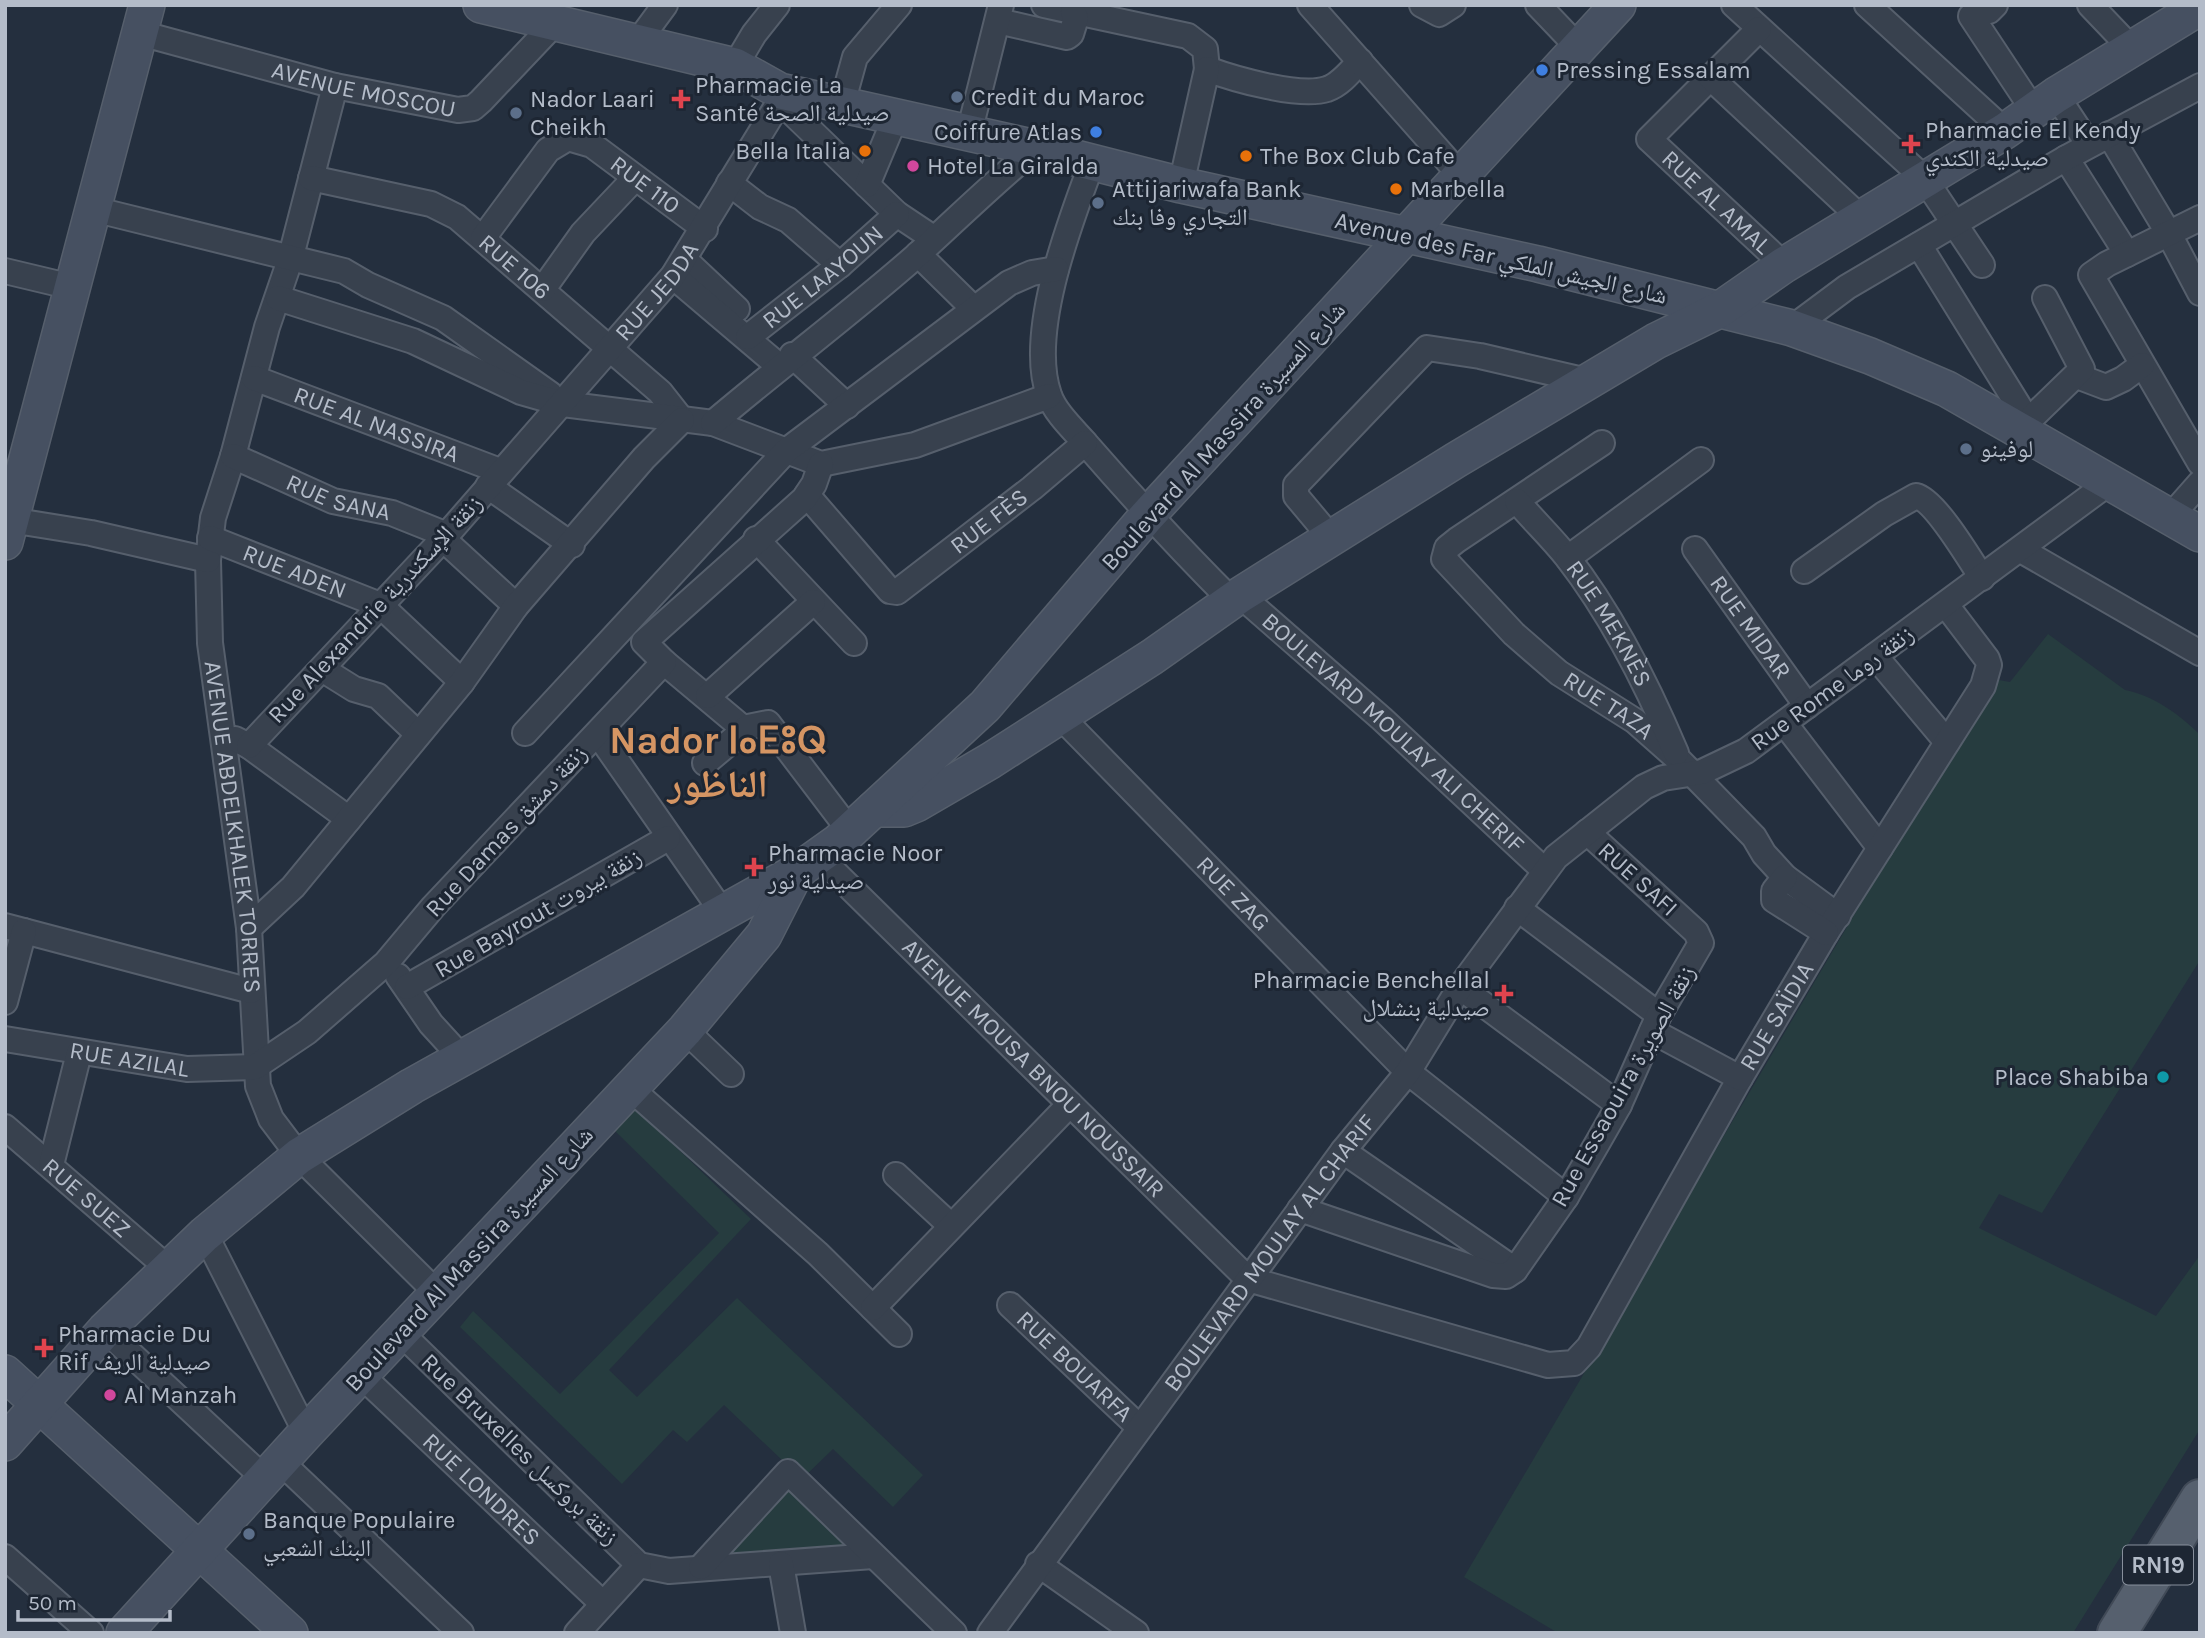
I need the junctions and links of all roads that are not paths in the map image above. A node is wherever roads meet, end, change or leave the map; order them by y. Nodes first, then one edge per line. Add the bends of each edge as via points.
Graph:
1 (481, 5) edge
2 (665, 5) edge
3 (777, 5) edge
4 (899, 5) edge
5 (1044, 5) edge
6 (1310, 5) edge
7 (1422, 5) edge
8 (1453, 5) edge
9 (1538, 5) edge
10 (1618, 5) edge
11 (1734, 5) edge
12 (1867, 5) edge
13 (2090, 5) edge
14 (2200, 7) edge
15 (1073, 12) junction
16 (1986, 12) edge
17 (999, 13) edge
18 (144, 19) edge
19 (555, 23) junction
20 (1759, 29) junction
21 (637, 43) junction
22 (1579, 48) junction
23 (2131, 48) junction
24 (1360, 61) junction
25 (735, 66) junction
26 (1207, 69) junction
27 (1711, 78) junction
28 (335, 86) junction
29 (2198, 92) edge
30 (780, 96) junction
31 (2045, 103) junction
32 (842, 104) junction
33 (896, 116) junction
34 (2005, 131) junction
35 (969, 134) junction
36 (2099, 139) junction
37 (1036, 148) junction
38 (2066, 158) junction
39 (1092, 163) junction
40 (1462, 177) junction
41 (311, 178) junction
42 (635, 178) junction
43 (1924, 178) junction
44 (729, 183) junction
45 (867, 185) junction
46 (1181, 185) junction
47 (93, 209) junction
48 (897, 215) junction
49 (1861, 218) junction
50 (2200, 218) edge
51 (1955, 223) junction
52 (705, 229) junction
53 (2169, 234) junction
54 (1408, 236) junction
55 (483, 238) junction
56 (1919, 245) junction
57 (926, 246) junction
58 (2127, 254) junction
59 (290, 260) junction
60 (839, 265) junction
61 (1784, 265) junction
62 (1982, 265) dead end
63 (680, 269) junction
64 (1056, 269) junction
65 (5, 271) edge
66 (72, 287) junction
67 (543, 289) junction
68 (2200, 293) edge
69 (278, 298) junction
70 (2045, 298) dead end
71 (973, 308) junction
72 (1719, 310) junction
73 (1792, 328) junction
74 (753, 333) junction
75 (609, 348) junction
76 (785, 361) junction
77 (2142, 365) junction
78 (2077, 376) junction
79 (254, 378) junction
80 (1587, 381) junction
81 (1049, 396) junction
82 (563, 404) junction
83 (847, 406) junction
84 (682, 420) junction
85 (713, 423) junction
86 (2024, 425) junction
87 (1085, 443) junction
88 (1602, 443) dead end
89 (786, 451) junction
90 (233, 456) junction
91 (1701, 460) dead end
92 (2200, 463) edge
93 (821, 464) junction
94 (14, 467) edge
95 (494, 478) junction
96 (2110, 482) junction
97 (2200, 483) edge
98 (807, 495) junction
99 (1517, 501) junction
100 (1147, 516) junction
101 (2170, 517) junction
102 (8, 531) edge
103 (2200, 534) edge
104 (445, 537) junction
105 (1332, 539) junction
106 (756, 540) junction
107 (572, 545) junction
108 (209, 549) junction
109 (1695, 550) dead end
110 (2021, 550) junction
111 (1568, 558) junction
112 (1804, 571) dead end
113 (1982, 578) junction
114 (1236, 598) junction
115 (813, 602) junction
116 (380, 605) junction
117 (1946, 605) junction
118 (516, 606) junction
119 (626, 622) junction
120 (644, 642) junction
121 (854, 643) dead end
122 (2200, 653) edge
123 (1875, 656) junction
124 (664, 662) junction
125 (322, 669) junction
126 (462, 682) junction
127 (708, 696) junction
128 (1807, 706) junction
129 (1060, 716) junction
130 (1786, 724) junction
131 (744, 729) junction
132 (525, 733) dead end
133 (224, 734) junction
134 (418, 734) junction
135 (598, 734) junction
136 (1947, 742) junction
137 (249, 746) junction
138 (705, 763) dead end
139 (1684, 767) junction
140 (349, 818) junction
141 (862, 820) junction
142 (1587, 832) junction
143 (668, 838) junction
144 (1881, 848) junction
145 (807, 865) junction
146 (1545, 871) junction
147 (1517, 908) junction
148 (723, 913) junction
149 (1832, 925) junction
150 (1690, 926) joint
151 (15, 928) edge
152 (249, 928) junction
153 (386, 963) junction
154 (407, 987) junction
155 (1460, 987) junction
156 (251, 991) junction
157 (5, 1002) edge
158 (1656, 1023) junction
159 (685, 1030) junction
160 (5, 1039) edge
161 (79, 1053) junction
162 (463, 1059) junction
163 (255, 1067) junction
164 (1408, 1072) junction
165 (731, 1074) dead end
166 (1740, 1078) junction
167 (630, 1088) junction
168 (1070, 1104) junction
169 (1619, 1105) junction
170 (5, 1127) edge
171 (1343, 1151) junction
172 (299, 1156) junction
173 (51, 1165) junction
174 (895, 1175) dead end
175 (1566, 1197) junction
176 (1300, 1209) junction
177 (950, 1225) junction
178 (205, 1234) junction
179 (169, 1269) junction
180 (1510, 1273) junction
181 (1248, 1279) junction
182 (438, 1294) junction
183 (1010, 1305) dead end
184 (873, 1308) junction
185 (105, 1330) junction
186 (401, 1333) junction
187 (899, 1334) dead end
188 (361, 1375) junction
189 (17, 1385) edge
190 (1139, 1427) junction
191 (306, 1433) junction
192 (5, 1443) edge
193 (273, 1470) junction
194 (2200, 1499) edge
195 (202, 1549) junction
196 (873, 1556) junction
197 (5, 1558) edge
198 (781, 1564) junction
199 (1038, 1564) junction
200 (639, 1566) junction
201 (701, 1567) junction
202 (603, 1604) junction
203 (944, 1632) edge
204 (91, 1633) edge
205 (124, 1633) edge
206 (290, 1633) edge
207 (461, 1633) edge
208 (577, 1633) edge
209 (793, 1633) edge
210 (990, 1633) edge
211 (1136, 1633) edge
212 (2117, 1633) edge

1 - 19 main road, Avenue des Far شارع الجيش الملكي
2 - 21 street
3 - 25 street
4 - 32 street via 855,57
5 - 15 street
6 - 24 street
7 - 8 street via 1439,14
9 - 22 street
10 - 22 main road, Boulevard Al Massira شارع المسيرة
11 - 20 street
12 - 34 street
13 - 23 street
14 - 23 main road
15 - 17 street via 1076,18 1067,37
15 - 26 street via 1188,36 1205,49
16 - 31 street
17 - 35 street
18 - 28 street, AVENUE MOSCOU
18 - 47 main road
19 - 21 main road, Avenue des Far شارع الجيش الملكي
19 - 28 street, AVENUE MOSCOU via 472,108 458,110
20 - 27 street
20 - 43 street
21 - 25 main road, Avenue des Far شارع الجيش الملكي
22 - 40 main road, Boulevard Al Massira شارع المسيرة
23 - 31 main road
24 - 26 street via 1334,86 1313,92 1260,85
24 - 40 street
25 - 30 main road, Avenue des Far شارع الجيش الملكي
26 - 46 street
27 - 49 street
27 - 61 street, RUE AL AMAL via 1649,139
28 - 41 street, AVENUE ABDELKHALEK TORRES
29 - 36 street
30 - 32 main road, Avenue des Far شارع الجيش الملكي
30 - 44 street, RUE JEDDA
30 - 45 street
31 - 34 main road
31 - 36 street
32 - 33 main road, Avenue des Far شارع الجيش الملكي
33 - 35 main road, Avenue des Far شارع الجيش الملكي
33 - 45 street
34 - 43 main road
35 - 37 main road, Avenue des Far شارع الجيش الملكي
36 - 38 street
36 - 53 street
37 - 39 main road, Avenue des Far شارع الجيش الملكي
37 - 57 street
38 - 51 street
38 - 58 street
39 - 46 main road, Avenue des Far شارع الجيش الملكي
39 - 64 street
40 - 54 main road, Boulevard Al Massira شارع المسيرة
41 - 55 street, RUE 106 via 431,204
41 - 59 street, AVENUE ABDELKHALEK TORRES
42 - 52 street, RUE 110
42 - 55 street, RUE 110 via 592,145 563,139 548,150
42 - 67 street via 583,233
43 - 49 main road
43 - 51 street
44 - 52 street, RUE JEDDA
44 - 60 street via 760,207 788,220
45 - 48 street
46 - 54 main road, Avenue des Far شارع الجيش الملكي
47 - 59 street
47 - 66 main road
48 - 57 street
48 - 60 street, RUE LAAYOUN
49 - 61 main road
50 - 53 street
51 - 56 street
51 - 62 street
52 - 63 street, RUE JEDDA
53 - 58 street
53 - 68 street
54 - 72 main road, Avenue des Far شارع الجيش الملكي
54 - 100 main road, Boulevard Al Massira شارع المسيرة
55 - 67 street, RUE 106
56 - 73 street via 1847,287
56 - 86 street
57 - 71 street
57 - 76 street
58 - 77 street via 2091,275
59 - 69 street, AVENUE ABDELKHALEK TORRES
59 - 82 street via 344,271 443,317
60 - 74 street, RUE LAAYOUN
61 - 72 main road
63 - 74 street
63 - 75 street, RUE JEDDA
64 - 71 street via 1022,276
64 - 81 street via 1044,359
65 - 66 street
66 - 94 main road
67 - 75 street, RUE 106
69 - 79 street, AVENUE ABDELKHALEK TORRES
69 - 82 street via 413,341 497,382
70 - 78 street via 2082,366
71 - 83 street
72 - 73 main road, Avenue des Far شارع الجيش الملكي
72 - 80 main road
73 - 86 main road, Avenue des Far شارع الجيش الملكي via 1909,372
74 - 76 street
75 - 82 street, RUE JEDDA
75 - 84 street, RUE 106 via 660,392
76 - 83 street
76 - 85 street
77 - 78 street via 2106,387
77 - 92 street
78 - 86 street
79 - 90 street, AVENUE ABDELKHALEK TORRES
79 - 95 street, RUE AL NASSIRA
80 - 105 main road
80 - 105 street via 1469,354 1425,350 1296,485 1296,496
81 - 87 street
81 - 93 street via 915,445
82 - 84 street
82 - 95 street, RUE JEDDA
83 - 89 street
84 - 85 street
84 - 107 street
85 - 89 street
86 - 96 main road, Avenue des Far شارع الجيش الملكي
87 - 98 street, RUE FÈS via 902,590 890,590
87 - 100 street
88 - 99 street
89 - 93 street
89 - 119 street
90 - 104 street, RUE SANA via 334,501 392,513
90 - 108 street, AVENUE ABDELKHALEK TORRES
91 - 111 street
93 - 98 street
94 - 102 main road
95 - 104 street, Rue Alexandrie زنقة الإسكندرية
95 - 107 street, RUE AL NASSIRA
96 - 101 main road, Avenue des Far شارع الجيش الملكي
96 - 110 street, Rue Rome زنقة روما
97 - 101 street
98 - 106 street
99 - 111 street, RUE MEKNÈS
99 - 139 street, RUE TAZA via 1457,540 1447,548 1444,559 1505,626 1568,680 1635,721
100 - 114 street
100 - 141 main road, Boulevard Al Massira شارع المسيرة via 985,706
101 - 103 main road, Avenue des Far شارع الجيش الملكي
102 - 108 street, RUE ADEN via 91,533
104 - 116 street, Rue Alexandrie زنقة الإسكندرية
104 - 118 street
105 - 114 main road
106 - 115 street
106 - 120 street
107 - 118 street
108 - 116 street, RUE ADEN
108 - 133 street, AVENUE ABDELKHALEK TORRES via 210,643
109 - 128 street, RUE MIDAR
110 - 113 street, Rue Rome زنقة روما
110 - 122 street
111 - 139 street, RUE MEKNÈS via 1650,690
112 - 113 street via 1884,514 1913,497 1922,497
113 - 117 street, Rue Rome زنقة روما
114 - 129 main road
114 - 146 street, BOULEVARD MOULAY ALI CHERIF via 1382,719
115 - 121 street
115 - 127 street
116 - 125 street, Rue Alexandrie زنقة الإسكندرية
116 - 126 street
117 - 123 street, Rue Rome زنقة روما
117 - 136 street, RUE SAÏDIA via 1989,665 1983,686
118 - 126 street
119 - 120 street
119 - 132 street
120 - 124 street
123 - 128 street, Rue Rome زنقة روما
123 - 136 street
124 - 127 street
124 - 135 street, Rue Damas زنقة دمشق
125 - 134 street via 354,689 378,696
125 - 137 street, Rue Alexandrie زنقة الإسكندرية
126 - 134 street
127 - 131 street
128 - 130 street, Rue Rome زنقة روما
129 - 141 main road via 916,804
129 - 164 street, RUE ZAG
130 - 139 street, Rue Rome زنقة روما via 1730,761
130 - 144 street
131 - 138 street
131 - 141 street via 762,722 775,730
133 - 137 street
133 - 152 street, AVENUE ABDELKHALEK TORRES
134 - 140 street
135 - 143 street
135 - 153 street, Rue Damas زنقة دمشق via 433,907
136 - 144 street, RUE SAÏDIA
137 - 140 street
139 - 142 street, Rue Rome زنقة روما via 1644,787
139 - 149 street, RUE TAZA
140 - 152 street via 293,887
141 - 145 main road, Boulevard Al Massira شارع المسيرة
142 - 146 street, Rue Rome زنقة روما
142 - 150 street, RUE SAFI
143 - 148 street
143 - 154 street, Rue Bayrout زنقة بيروت
144 - 149 street, RUE SAÏDIA
145 - 148 main road
145 - 159 main road, Boulevard Al Massira شارع المسيرة via 764,935
145 - 168 street, AVENUE MOUSA BNOU NOUSSAIR
146 - 147 street, BOULEVARD MOULAY AL CHARIF
147 - 155 street, BOULEVARD MOULAY AL CHARIF
147 - 158 street
148 - 162 main road
149 - 166 street, RUE SAÏDIA
150 - 158 street, Rue Essaouira زنقة الصويرة via 1701,943
151 - 156 street
151 - 157 street
152 - 156 street, AVENUE ABDELKHALEK TORRES
153 - 154 street
153 - 163 street, Rue Damas زنقة دمشق via 307,1032
154 - 162 street via 431,1024
155 - 164 street, BOULEVARD MOULAY AL CHARIF
155 - 169 street
156 - 163 street, AVENUE ABDELKHALEK TORRES
158 - 166 street
158 - 169 street, Rue Essaouira زنقة الصويرة
159 - 165 street
159 - 167 main road, Boulevard Al Massira شارع المسيرة
160 - 161 street, RUE AZILAL
161 - 163 street, RUE AZILAL via 187,1069
161 - 173 street
162 - 172 main road
163 - 172 street, AVENUE ABDELKHALEK TORRES via 263,1105
164 - 171 street, BOULEVARD MOULAY AL CHARIF
164 - 175 street, RUE ZAG
166 - 181 street, RUE SAÏDIA via 1583,1356 1574,1363 1548,1366
167 - 182 main road, Boulevard Al Massira شارع المسيرة
167 - 184 street
168 - 177 street
168 - 181 street, AVENUE MOUSA BNOU NOUSSAIR
169 - 175 street, Rue Essaouira زنقة الصويرة
170 - 173 street, RUE SUEZ
171 - 176 street, BOULEVARD MOULAY AL CHARIF
171 - 180 street
172 - 178 main road
172 - 182 street, AVENUE ABDELKHALEK TORRES
173 - 179 street, RUE SUEZ
174 - 177 street
175 - 180 street, Rue Essaouira زنقة الصويرة
176 - 180 street via 1493,1275
176 - 181 street, BOULEVARD MOULAY AL CHARIF
177 - 184 street
178 - 179 main road
178 - 191 street
179 - 185 main road
181 - 190 street, BOULEVARD MOULAY AL CHARIF
182 - 186 main road, Boulevard Al Massira شارع المسيرة
183 - 190 street, RUE BOUARFA
184 - 187 street
185 - 189 main road
185 - 193 street
186 - 188 main road, Boulevard Al Massira شارع المسيرة
186 - 200 street, Rue Bruxelles زنقة بروكسل
188 - 191 main road, Boulevard Al Massira شارع المسيرة
188 - 202 street, RUE LONDRES
189 - 192 main road
189 - 195 main road
190 - 199 street, BOULEVARD MOULAY AL CHARIF
191 - 193 main road, Boulevard Al Massira شارع المسيرة
193 - 195 main road, Boulevard Al Massira شارع المسيرة
193 - 207 street
194 - 212 main road, RN19
195 - 205 main road, Boulevard Al Massira شارع المسيرة
195 - 206 main road
196 - 198 street
196 - 201 street via 788,1472
196 - 203 street
197 - 204 street
198 - 201 street
198 - 209 street
199 - 210 street, BOULEVARD MOULAY AL CHARIF
199 - 211 street
200 - 201 street via 669,1571
200 - 202 street
202 - 208 street

